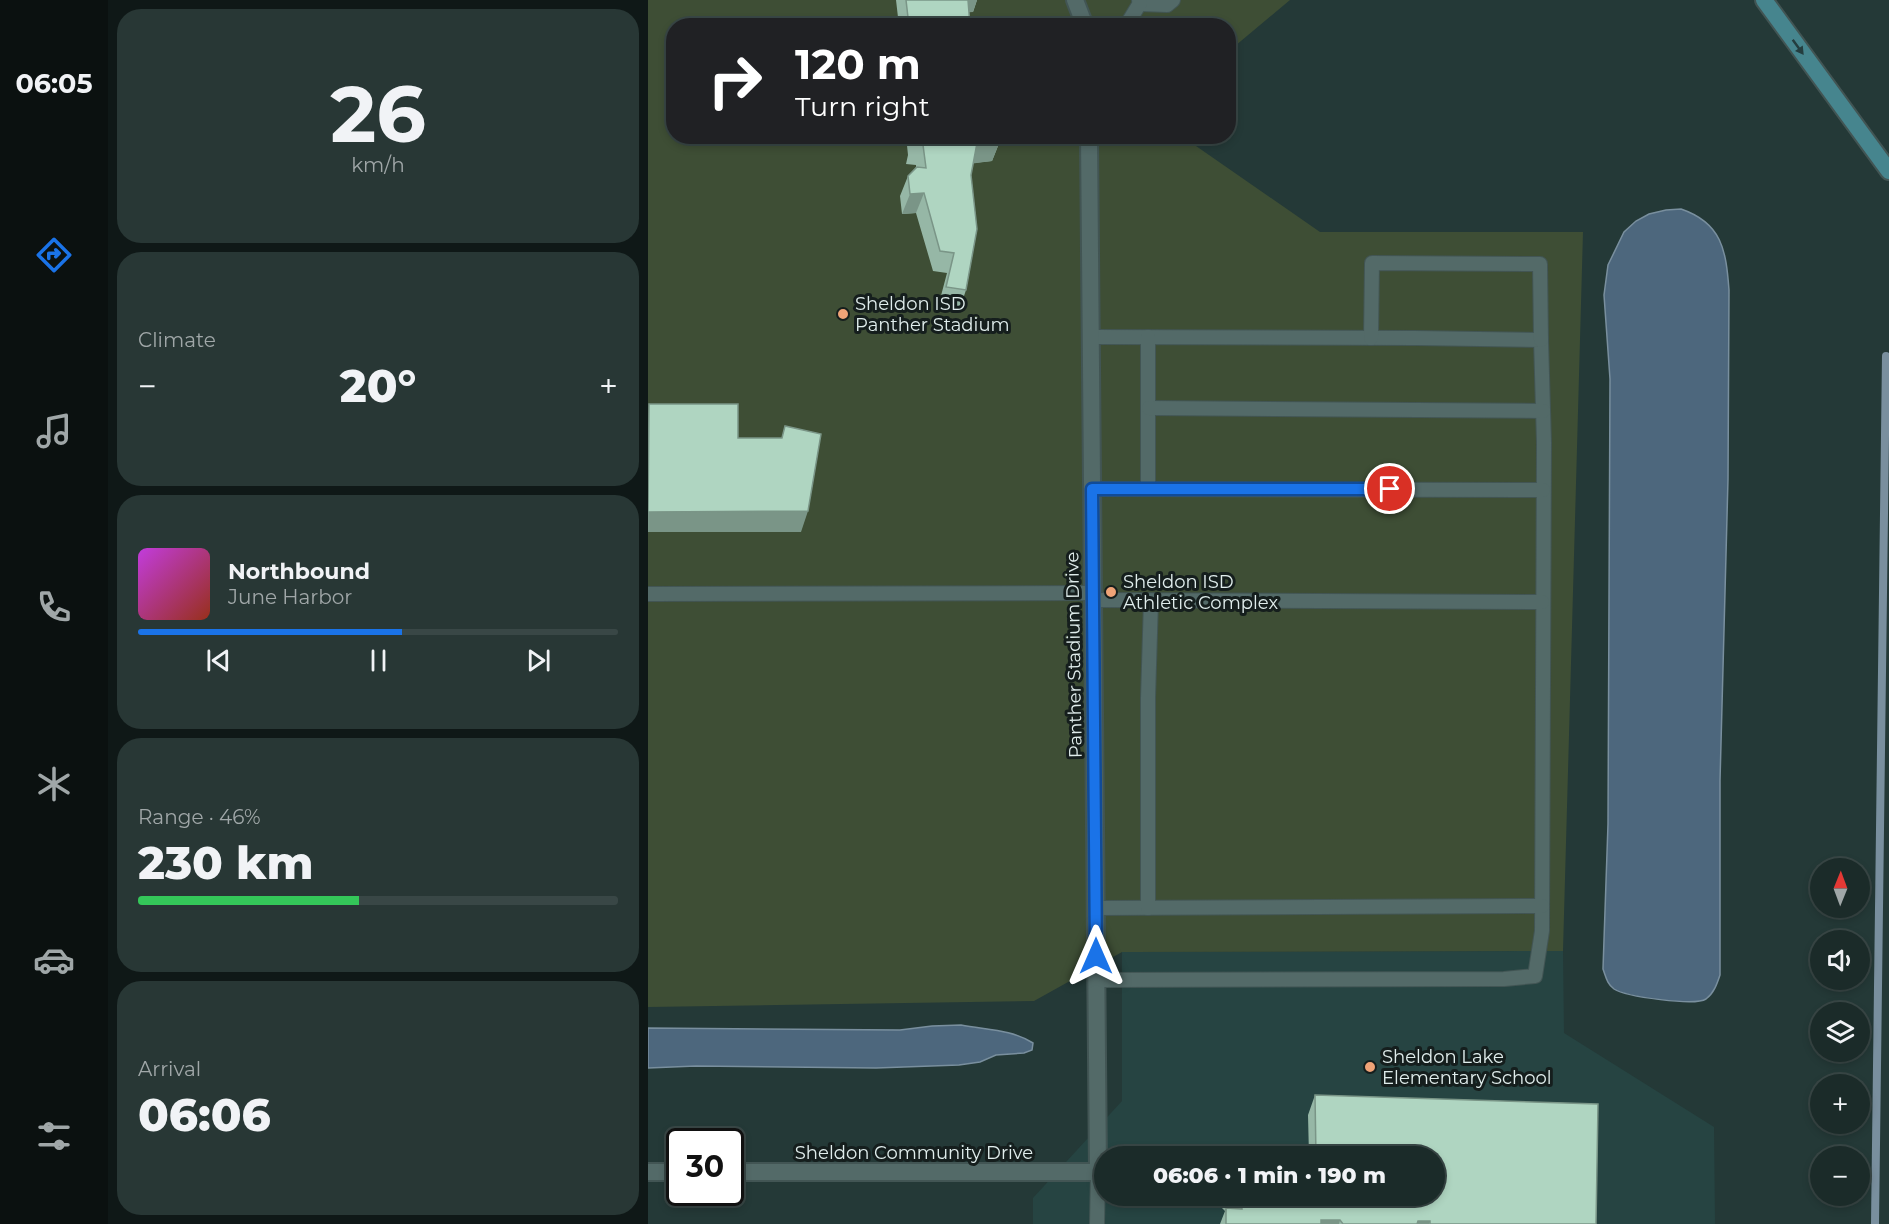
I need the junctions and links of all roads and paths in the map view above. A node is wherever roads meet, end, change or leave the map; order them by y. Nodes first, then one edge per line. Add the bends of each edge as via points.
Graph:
1 (1075, 0) edge
2 (1173, 0) edge
3 (1764, 0) edge
4 (1140, 2) edge
5 (1082, 18) edge
6 (1131, 18) edge
7 (1089, 144) edge
8 (1889, 171) edge
9 (1091, 337) junction
10 (1148, 337) junction
11 (1371, 338) junction
12 (1541, 340) junction
13 (1149, 408) junction
14 (1543, 411) junction
15 (1092, 489) junction
16 (1148, 489) junction
17 (1543, 490) junction
18 (648, 594) edge
19 (1093, 597) junction
20 (1151, 601) junction
21 (1542, 602) junction
22 (1542, 906) junction
23 (1096, 908) junction
24 (1148, 908) junction
25 (1096, 980) junction
26 (1098, 1146) edge
27 (648, 1172) edge
28 (666, 1172) edge
29 (744, 1172) edge
30 (1094, 1173) edge
31 (1097, 1206) edge
32 (1097, 1224) edge

1 - 5 street
2 - 4 lane via 1167,5
3 -> 8 main road
4 - 6 lane
7 - 9 street, Panther Stadium Drive
9 - 10 lane
9 - 15 street, Panther Stadium Drive
10 - 11 lane
10 - 13 lane
11 - 12 lane
11 - 12 lane via 1372,263 1540,264
12 - 14 lane
13 - 14 lane
13 - 16 lane
14 - 17 lane
15 - 16 lane
15 - 19 street, Panther Stadium Drive
16 - 17 lane
17 - 21 lane
18 - 19 lane
19 - 20 lane
19 - 23 street, Panther Stadium Drive
20 - 21 lane
20 - 24 lane
21 - 22 lane
22 - 24 lane
22 - 25 lane via 1535,976
23 - 24 lane
23 - 25 street, Panther Stadium Drive
25 - 26 street, Panther Stadium Drive
27 - 28 street
29 - 30 street, Sheldon Community Drive
31 - 32 lane

